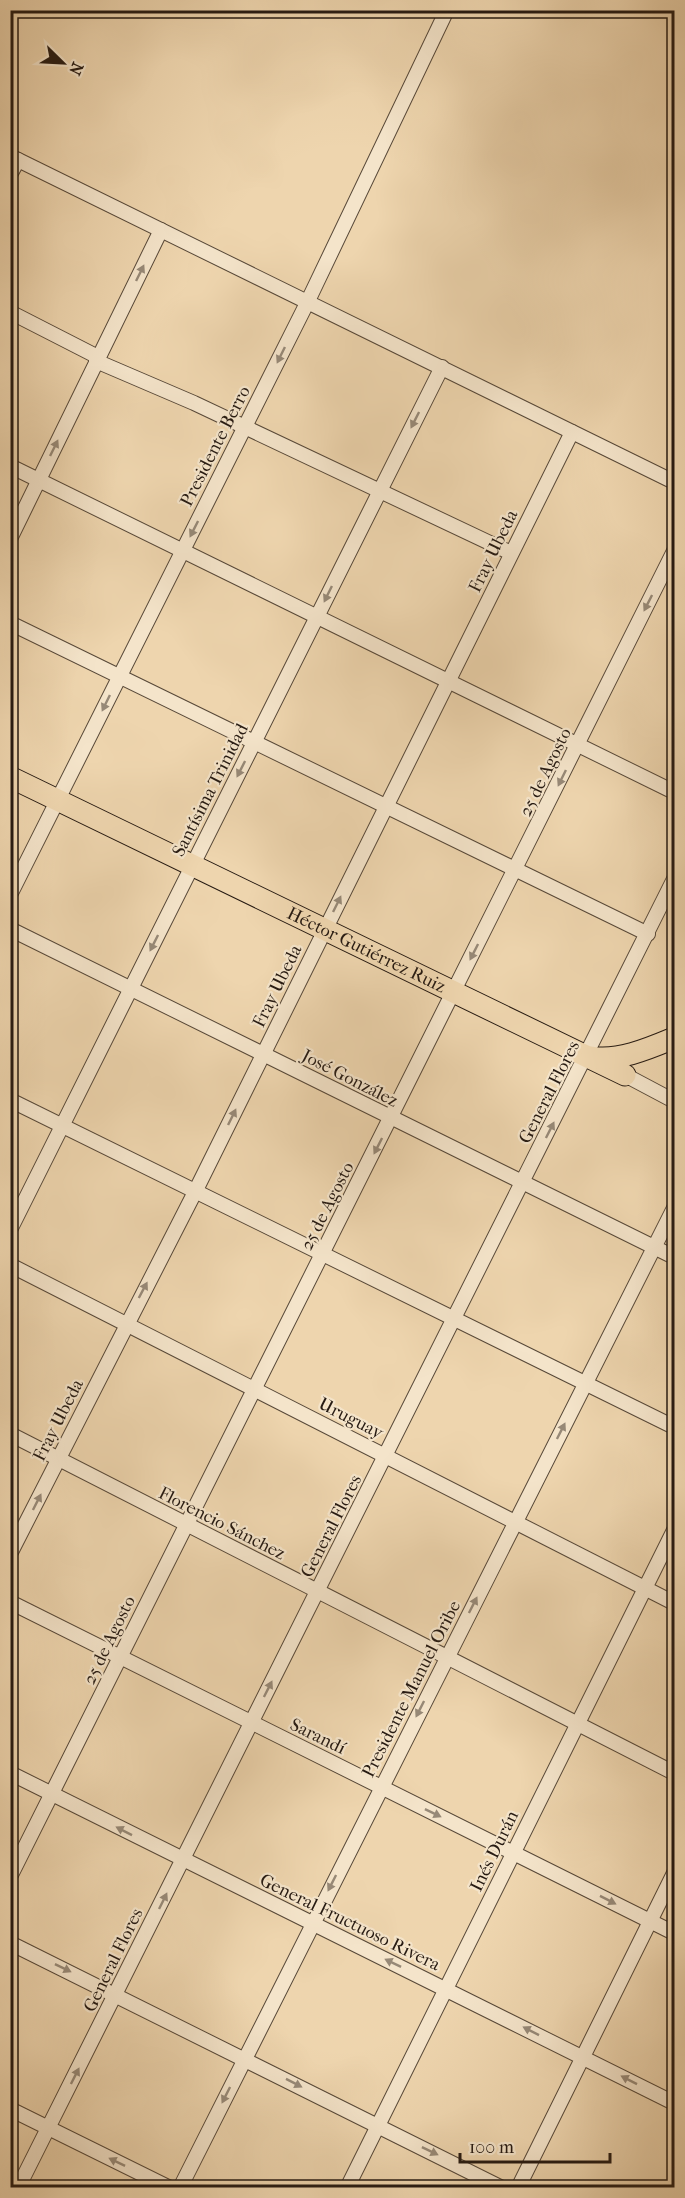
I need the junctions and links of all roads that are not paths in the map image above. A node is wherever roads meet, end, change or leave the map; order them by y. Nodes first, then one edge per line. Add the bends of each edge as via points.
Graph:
1 (447, 10) edge
2 (14, 158) edge
3 (10, 175) edge
4 (161, 230) junction
5 (307, 303) junction
6 (10, 312) edge
7 (97, 359) junction
8 (442, 367) junction
9 (245, 429) junction
10 (572, 432) junction
11 (10, 466) edge
12 (39, 480) junction
13 (675, 482) edge
14 (379, 491) junction
15 (10, 539) edge
16 (183, 551) junction
17 (675, 551) edge
18 (512, 553) junction
19 (317, 616) junction
20 (10, 623) edge
21 (119, 676) junction
22 (448, 681) junction
23 (255, 742) junction
24 (578, 744) junction
25 (10, 777) edge
26 (675, 792) edge
27 (58, 800) junction
28 (386, 806) junction
29 (192, 866) junction
30 (517, 870) junction
31 (675, 879) edge
32 (10, 896) edge
33 (10, 929) edge
34 (325, 930) junction
35 (648, 934) junction
36 (131, 989) junction
37 (454, 992) junction
38 (670, 1040) edge
39 (631, 1052) junction
40 (264, 1054) junction
41 (587, 1056) junction
42 (625, 1075) junction
43 (10, 1100) edge
44 (675, 1101) edge
45 (392, 1119) junction
46 (63, 1126) junction
47 (524, 1182) junction
48 (196, 1190) junction
49 (675, 1208) edge
50 (10, 1230) edge
51 (655, 1247) junction
52 (323, 1254) junction
53 (675, 1257) edge
54 (10, 1265) edge
55 (455, 1319) junction
56 (126, 1323) junction
57 (585, 1382) junction
58 (255, 1389) junction
59 (675, 1426) edge
60 (10, 1434) edge
61 (386, 1456) junction
62 (58, 1459) junction
63 (516, 1521) junction
64 (186, 1525) junction
65 (675, 1530) edge
66 (10, 1554) edge
67 (645, 1588) junction
68 (317, 1592) junction
69 (10, 1602) edge
70 (675, 1603) edge
71 (120, 1657) junction
72 (447, 1657) junction
73 (251, 1724) junction
74 (578, 1724) junction
75 (10, 1773) edge
76 (675, 1773) edge
77 (381, 1787) junction
78 (52, 1794) junction
79 (514, 1852) junction
80 (183, 1860) junction
81 (675, 1874) edge
82 (10, 1876) edge
83 (651, 1921) junction
84 (313, 1923) junction
85 (675, 1933) edge
86 (10, 1943) edge
87 (446, 1989) junction
88 (117, 1995) junction
89 (583, 2058) junction
90 (245, 2059) junction
91 (675, 2103) edge
92 (10, 2109) edge
93 (377, 2126) junction
94 (48, 2128) junction
95 (18, 2187) edge
96 (170, 2187) edge
97 (180, 2187) edge
98 (346, 2187) edge
99 (502, 2187) edge
100 (518, 2187) edge

1 - 5 street, Presidente Berro
2 - 3 street
2 - 4 street
4 - 5 street
7 -> 4 street
5 - 8 street
5 -> 9 street, Presidente Berro
6 - 7 street
7 - 9 street
12 -> 7 street
8 - 10 street
8 -> 14 street, Santísima Trinidad
9 - 14 street
9 -> 16 street, Presidente Berro
10 - 13 street
10 - 18 street, Fray Ubeda
11 - 12 street
12 - 15 street
12 - 16 street
14 - 18 street
14 -> 19 street, Santísima Trinidad
16 - 19 street
16 - 21 street, Presidente Berro
17 -> 24 street, 25 de Agosto
18 - 22 street, Fray Ubeda
19 - 22 street
19 - 23 street, Santísima Trinidad
20 - 21 street
21 - 23 street
21 -> 27 street, Presidente Berro
22 - 24 street
22 - 28 street, Fray Ubeda
23 - 28 street
23 -> 29 street, Santísima Trinidad
24 - 26 street
24 -> 30 street, 25 de Agosto
25 - 27 highway, Héctor Gutiérrez Ruiz
27 - 29 highway, Héctor Gutiérrez Ruiz
27 - 32 street, Presidente Berro
28 - 30 street
34 -> 28 street, Fray Ubeda
29 - 34 highway, Héctor Gutiérrez Ruiz
29 -> 36 street, Santísima Trinidad
30 - 35 street
30 -> 37 street, 25 de Agosto
31 - 35 street, General Flores
33 - 36 street, José González
34 - 37 highway, Héctor Gutiérrez Ruiz
34 - 40 street, Fray Ubeda
35 - 41 street, General Flores
36 - 40 street, José González
36 - 46 street, Santísima Trinidad
37 - 41 highway, Héctor Gutiérrez Ruiz
37 - 45 street, 25 de Agosto
38 - 39 highway
38 - 42 highway
39 - 41 highway via 602,1059
39 - 42 highway
40 - 45 street, José González
48 -> 40 street, Fray Ubeda
41 - 42 highway, Héctor Gutiérrez Ruiz
47 -> 41 street, General Flores
42 - 44 street, Héctor Gutiérrez Ruiz
43 - 46 street
45 - 47 street, José González
45 -> 52 street, 25 de Agosto
46 - 48 street
46 - 50 street, Santísima Trinidad
47 - 51 street, José González
47 - 55 street, General Flores
48 - 52 street
56 -> 48 street, Fray Ubeda
49 - 51 street, Presidente Manuel Oribe
51 - 53 street, José González
51 - 57 street, Presidente Manuel Oribe
52 - 55 street
52 - 58 street, 25 de Agosto
54 - 56 street, Uruguay
55 - 57 street
55 - 61 street, General Flores
56 - 58 street, Uruguay
56 - 62 street, Fray Ubeda
57 - 59 street
63 -> 57 street, Presidente Manuel Oribe
58 - 61 street, Uruguay
58 - 64 street, 25 de Agosto
60 - 62 street, Florencio Sánchez
61 - 63 street, Uruguay
61 - 68 street, General Flores
62 - 64 street, Florencio Sánchez
66 -> 62 street, Fray Ubeda
63 - 67 street, Uruguay
72 -> 63 street, Presidente Manuel Oribe
64 - 68 street, Florencio Sánchez
64 - 71 street, 25 de Agosto
65 - 67 street, Inés Durán
67 - 70 street, Uruguay
67 - 74 street, Inés Durán
68 - 72 street, Florencio Sánchez
73 -> 68 street, General Flores
69 - 71 street, Sarandí
71 - 73 street, Sarandí
71 - 78 street, 25 de Agosto
72 - 74 street, Florencio Sánchez
72 -> 77 street, Presidente Manuel Oribe
73 - 77 street, Sarandí
73 - 80 street, General Flores
74 - 76 street, Florencio Sánchez
74 - 79 street, Inés Durán
75 - 78 street, General Fructuoso Rivera
77 -> 79 street, Sarandí
77 -> 84 street, Presidente Manuel Oribe
80 -> 78 street, General Fructuoso Rivera
78 - 82 street, 25 de Agosto
79 -> 83 street, Sarandí
79 - 87 street, Inés Durán
80 - 84 street, General Fructuoso Rivera
88 -> 80 street, General Flores
81 - 83 street
83 - 85 street, Sarandí
83 - 89 street
87 -> 84 street, General Fructuoso Rivera
84 - 90 street, Presidente Manuel Oribe
86 -> 88 street
89 -> 87 street, General Fructuoso Rivera
87 - 93 street, Inés Durán
88 - 90 street
94 -> 88 street, General Flores
91 -> 89 street, General Fructuoso Rivera
89 - 100 street
90 -> 93 street
90 -> 97 street, Presidente Manuel Oribe
92 - 94 street
93 - 98 street, Inés Durán
93 -> 99 street
94 - 95 street, General Flores
96 -> 94 street

